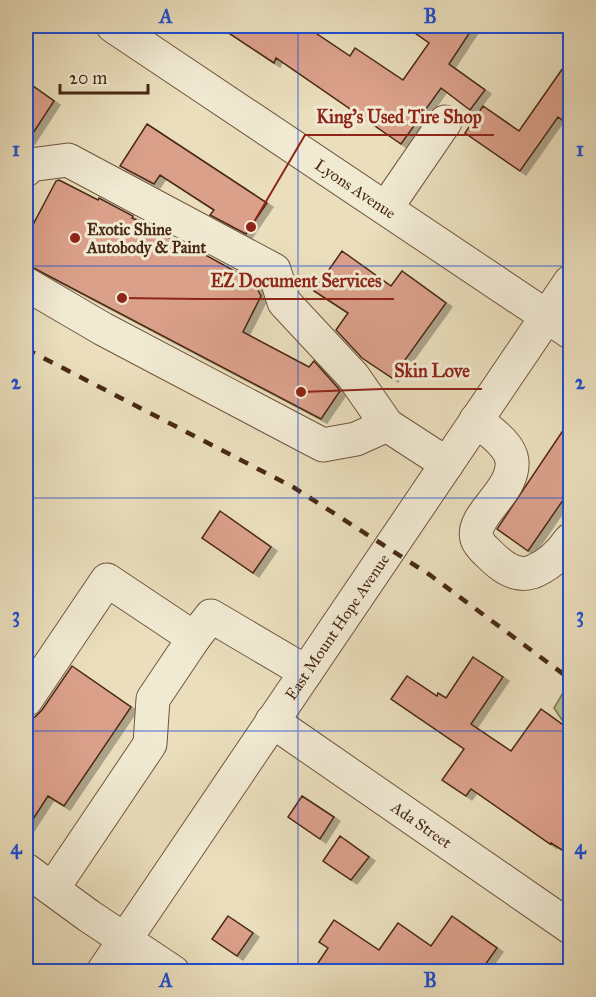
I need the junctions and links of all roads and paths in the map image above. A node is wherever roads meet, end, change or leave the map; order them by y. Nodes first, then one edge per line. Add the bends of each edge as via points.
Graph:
1 (125, 29) edge
2 (444, 122) dead end
3 (26, 170) edge
4 (386, 208) junction
5 (570, 282) edge
6 (26, 284) edge
7 (559, 325) edge
8 (477, 420) junction
9 (387, 424) junction
10 (447, 464) junction
11 (570, 540) edge
12 (194, 638) junction
13 (306, 672) junction
14 (26, 700) edge
15 (272, 722) junction
16 (26, 870) edge
17 (53, 888) junction
18 (570, 927) edge
19 (124, 940) junction
20 (103, 972) edge
21 (173, 972) edge

1 - 4 street, Lyons Avenue
2 - 4 street
3 - 9 street via 30,165 68,160 274,270 284,302 352,376
4 - 7 street, Lyons Avenue
5 - 7 street, East Mount Hope Avenue
6 - 9 street via 103,329 323,444 356,439
7 - 8 street, East Mount Hope Avenue
8 - 10 street, East Mount Hope Avenue
8 - 11 street via 512,458 506,487 478,526 476,537 480,545 514,573 529,573 542,568
9 - 10 street
10 - 13 street, East Mount Hope Avenue
12 - 13 street via 211,615
12 - 14 street via 108,580
12 - 17 street via 153,699 150,744
13 - 15 street, East Mount Hope Avenue
15 - 18 street, Ada Street
15 - 19 street, East Mount Hope Avenue
16 - 17 street
17 - 19 street
19 - 20 street, East Mount Hope Avenue
19 - 21 street

